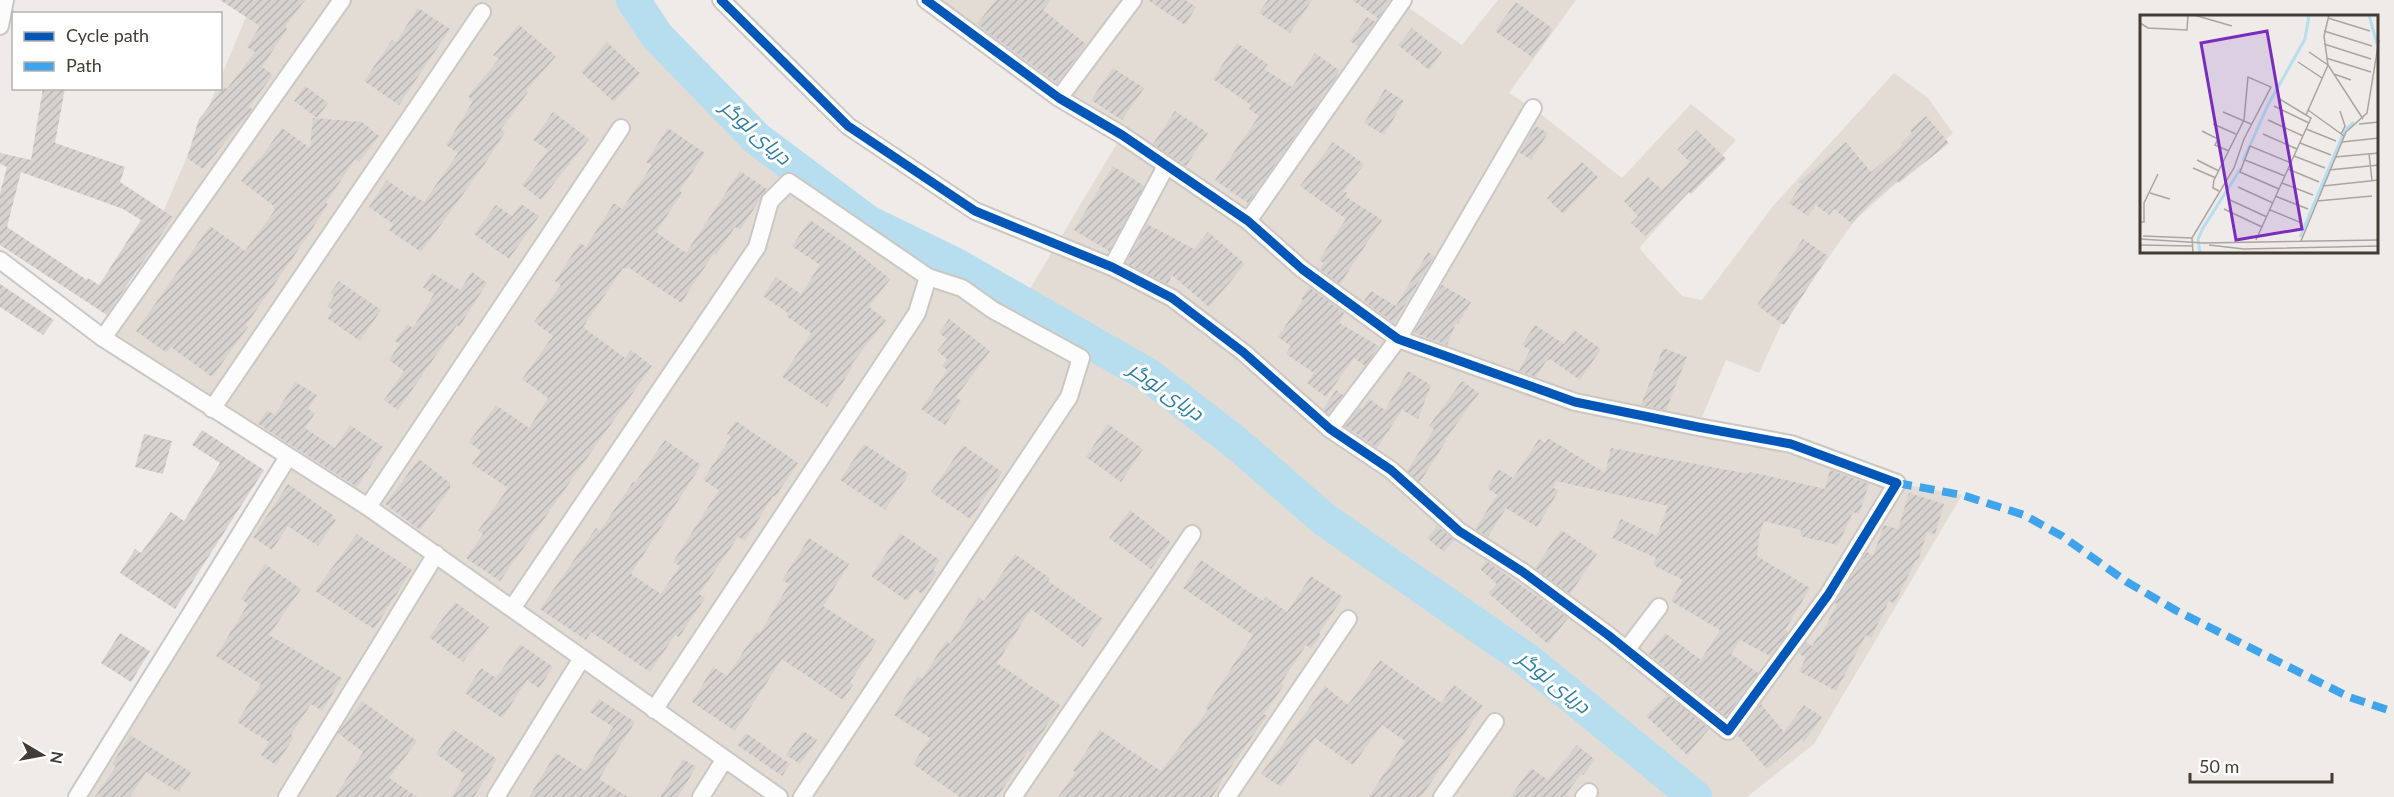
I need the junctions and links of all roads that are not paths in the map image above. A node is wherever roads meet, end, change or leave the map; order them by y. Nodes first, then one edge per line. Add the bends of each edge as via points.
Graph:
1 (5, 0) edge
2 (342, 0) edge
3 (721, 0) edge
4 (926, 0) edge
5 (1133, 0) edge
6 (1403, 0) edge
7 (482, 12) dead end
8 (0, 26) edge
9 (1059, 98) junction
10 (1533, 108) dead end
11 (621, 128) dead end
12 (1166, 166) junction
13 (1248, 220) junction
14 (0, 260) edge
15 (1112, 267) junction
16 (928, 277) junction
17 (103, 338) junction
18 (1398, 339) junction
19 (212, 410) junction
20 (1330, 429) junction
21 (288, 457) junction
22 (368, 507) junction
23 (1192, 534) dead end
24 (436, 554) junction
25 (1659, 607) dead end
26 (513, 608) junction
27 (1348, 619) dead end
28 (1627, 649) junction
29 (582, 658) junction
30 (654, 710) junction
31 (1495, 722) dead end
32 (724, 760) junction
33 (77, 797) edge
34 (287, 797) edge
35 (495, 797) edge
36 (701, 797) edge
37 (779, 797) edge
38 (802, 797) edge
39 (1013, 797) edge
40 (1227, 797) edge
41 (1442, 797) edge

1 - 8 street
2 - 17 street
3 - 15 street via 848,126 975,211
4 - 9 street
5 - 9 street
6 - 13 street
7 - 19 street
9 - 12 street
10 - 18 street
11 - 22 street
12 - 13 street
12 - 15 street
13 - 18 street via 1302,269
14 - 17 street
15 - 20 street via 1196,315
16 - 26 street via 789,182 770,201 757,247
16 - 30 street via 917,313
16 - 38 street via 962,288 993,310 1081,358 1079,368 1069,397
17 - 19 street
18 - 20 street
18 - 28 street via 1575,402 1791,444 1897,483 1828,595 1728,731
19 - 21 street
20 - 28 street via 1391,470 1460,531
21 - 22 street
21 - 33 street
22 - 24 street
23 - 39 street
24 - 26 street
24 - 34 street
25 - 28 street
26 - 29 street
27 - 40 street
29 - 30 street
29 - 35 street
30 - 32 street
31 - 41 street
32 - 36 street
32 - 37 street

